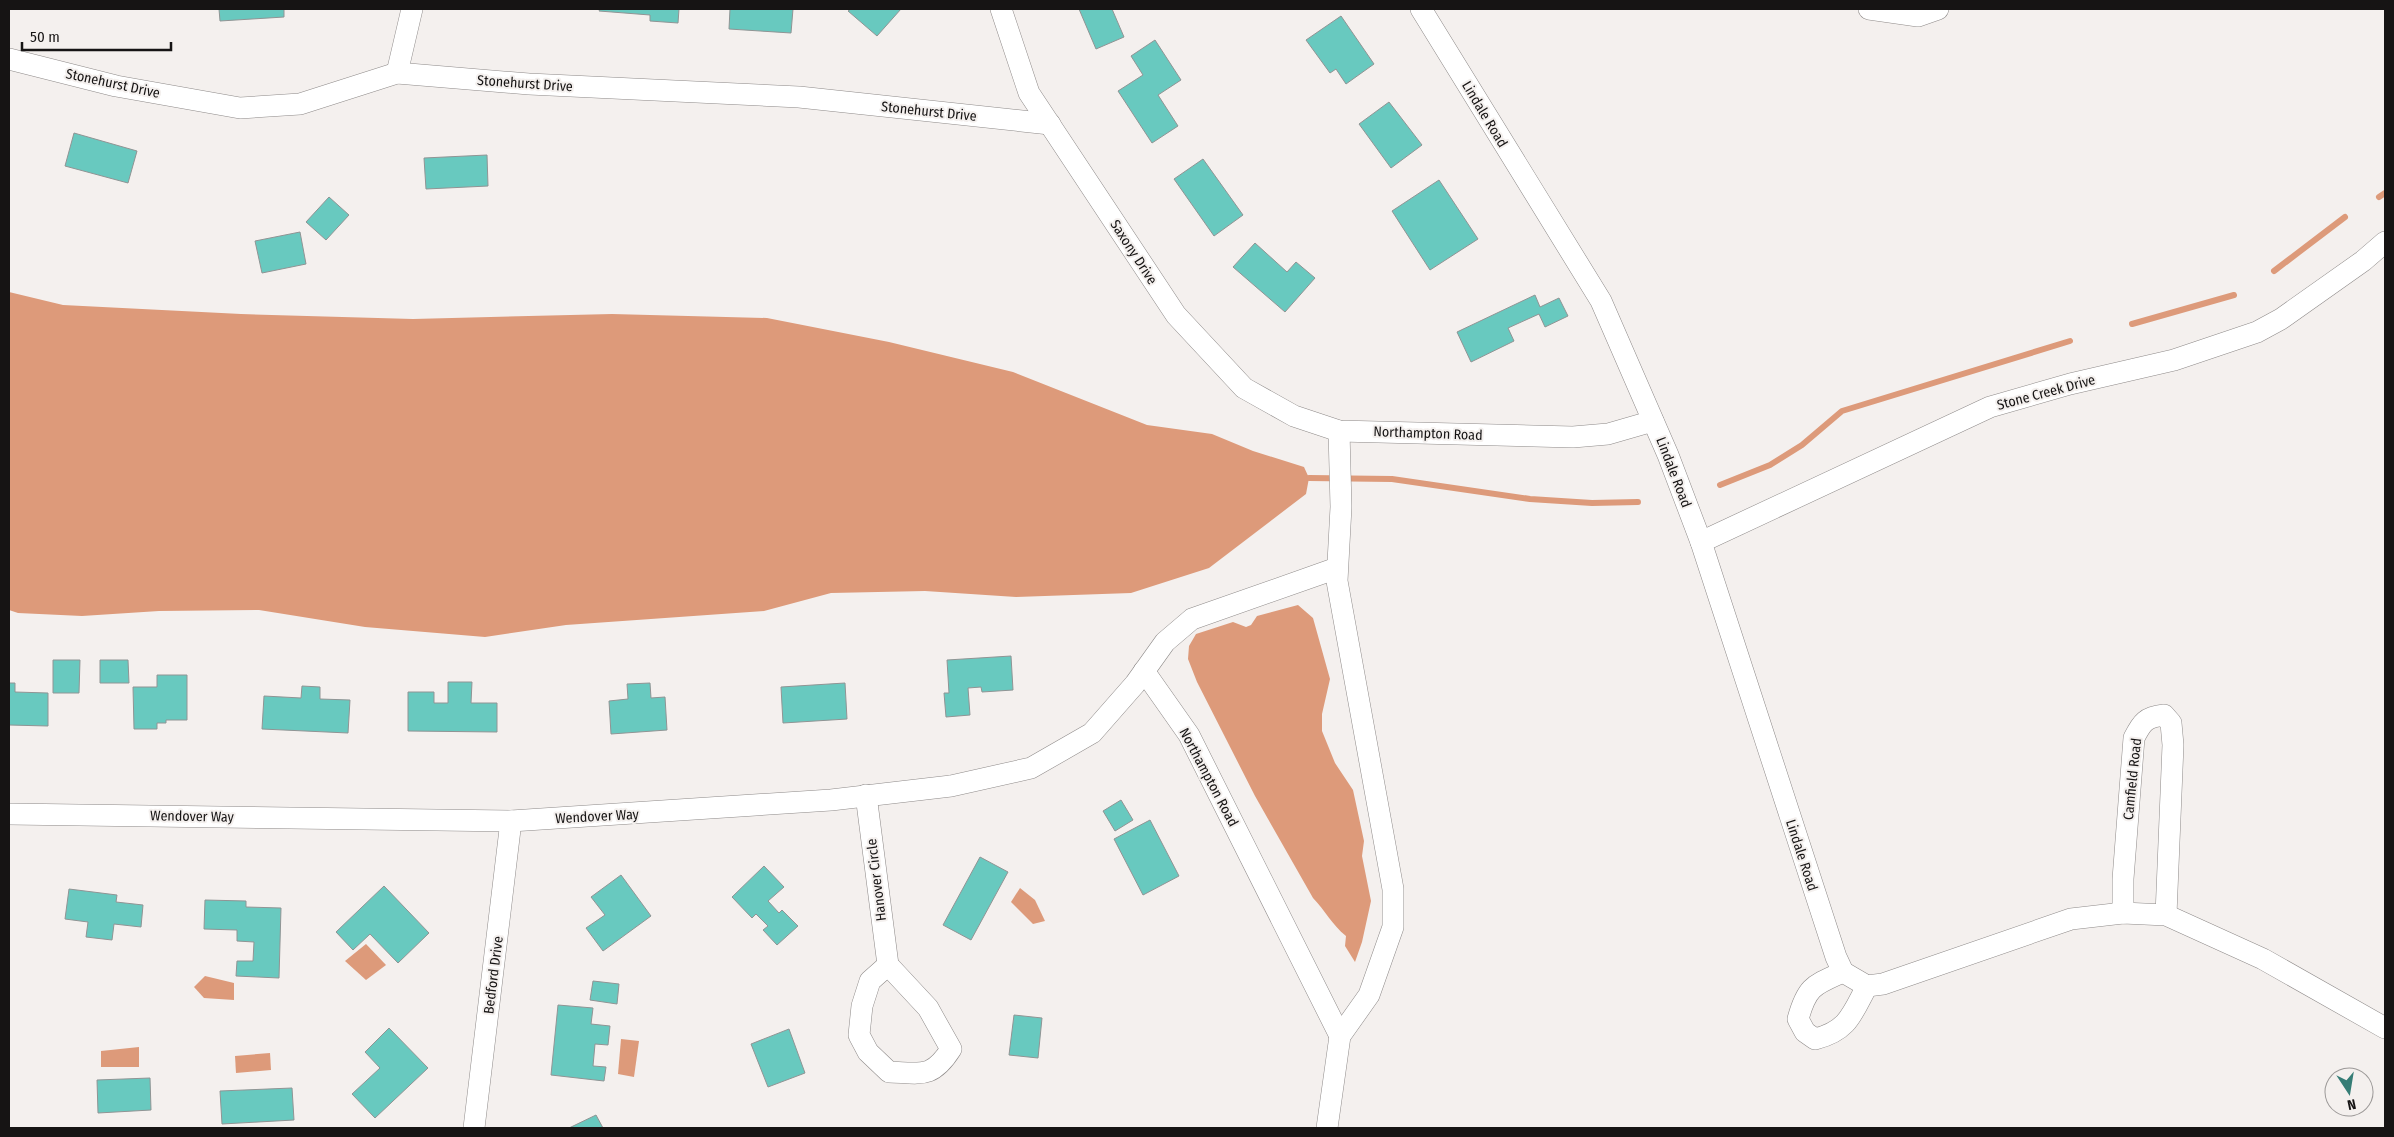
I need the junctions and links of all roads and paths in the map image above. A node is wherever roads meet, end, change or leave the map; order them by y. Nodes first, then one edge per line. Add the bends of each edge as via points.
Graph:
1 (412, 9) edge
2 (1001, 9) edge
3 (1421, 9) edge
4 (1869, 9) edge
5 (1938, 9) edge
6 (9, 60) edge
7 (397, 73) junction
8 (1050, 124) junction
9 (2384, 245) edge
10 (1653, 420) junction
11 (1338, 431) junction
12 (1701, 542) junction
13 (1336, 568) junction
14 (1144, 671) junction
15 (866, 796) junction
16 (9, 814) edge
17 (512, 821) junction
18 (2123, 912) junction
19 (2166, 915) junction
20 (888, 965) junction
21 (1843, 972) junction
22 (1867, 986) junction
23 (2385, 1028) edge
24 (1340, 1036) junction
25 (474, 1128) edge
26 (1328, 1128) edge

1 - 7 street
2 - 8 street, Saxony Drive via 1030,93
3 - 10 street, Lindale Road via 1601,302
4 - 5 street via 1918,16
6 - 7 street, Stonehurst Drive via 116,86 240,108 300,104
7 - 8 street, Stonehurst Drive via 529,84 799,97
8 - 11 street, Saxony Drive via 1176,315 1230,374 1244,388 1294,416
9 - 12 street, Stone Creek Drive via 2281,319 2257,332 2174,360 1990,407
10 - 11 street, Northampton Road via 1608,434 1574,438
10 - 12 street, Lindale Road
11 - 13 street via 1342,507
12 - 21 street, Lindale Road
13 - 14 street via 1192,619 1165,642
13 - 24 street via 1393,889 1393,926 1369,995
14 - 15 street, Wendover Way via 1092,732 1031,768 951,786
14 - 24 street, Northampton Road via 1189,735
15 - 17 street, Wendover Way
15 - 20 street, Hanover Circle
16 - 17 street, Wendover Way
17 - 25 street, Bedford Drive
18 - 19 street
18 - 19 street, Camfield Road via 2134,738 2141,723 2164,715 2171,723 2173,745
18 - 22 street via 2071,919 1883,984
19 - 23 street via 2263,959
20 - 20 street via 928,1008 951,1049 928,1073 889,1072 868,1052 859,1035 862,1006 870,981
21 - 22 street
21 - 22 street via 1814,985 1803,1001 1798,1020 1805,1032 1816,1039 1831,1035 1848,1021
24 - 26 street

